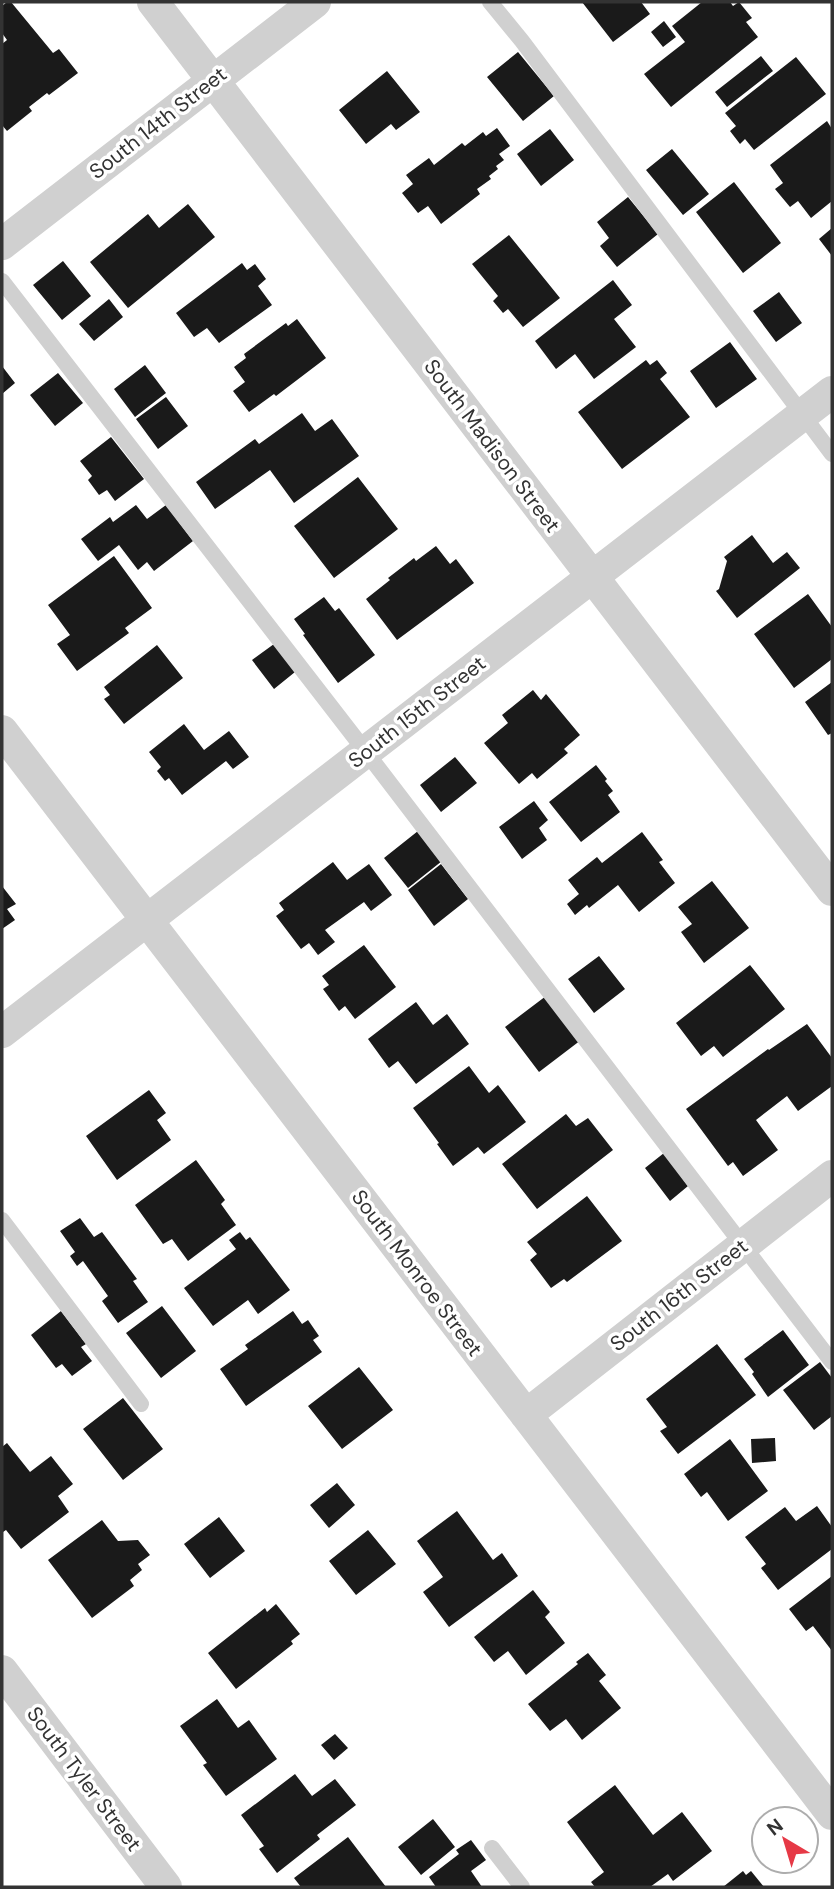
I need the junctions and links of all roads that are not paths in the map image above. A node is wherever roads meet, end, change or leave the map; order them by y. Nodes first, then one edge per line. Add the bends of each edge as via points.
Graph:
1 (153, 2) edge
2 (315, 2) edge
3 (490, 2) edge
4 (213, 80) junction
5 (2, 244) edge
6 (2, 281) edge
7 (832, 392) edge
8 (803, 415) junction
9 (832, 454) edge
10 (592, 577) junction
11 (2, 732) edge
12 (366, 752) junction
13 (832, 890) edge
14 (147, 921) junction
15 (2, 1032) edge
16 (832, 1176) edge
17 (2, 1220) edge
18 (744, 1245) junction
19 (832, 1362) edge
20 (141, 1404) dead end
21 (526, 1415) junction
22 (2, 1671) edge
23 (832, 1814) edge
24 (492, 1848) dead end
25 (166, 1887) edge
26 (522, 1887) edge

1 - 4 street, South Madison Street
2 - 4 street, South 14th Street
3 - 8 lane
4 - 5 street, South 14th Street
4 - 10 street, South Madison Street
6 - 12 lane
7 - 8 street, South 15th Street
8 - 9 lane
8 - 10 street, South 15th Street
10 - 12 street, South 15th Street
10 - 13 street, South Madison Street
11 - 14 street, South Monroe Street
12 - 14 street, South 15th Street
12 - 18 lane
14 - 15 street, South 15th Street
14 - 21 street, South Monroe Street
16 - 18 street, South 16th Street
17 - 20 lane
18 - 19 lane
18 - 21 street, South 16th Street
21 - 23 street, South Monroe Street
22 - 25 street, South Tyler Street
24 - 26 lane

